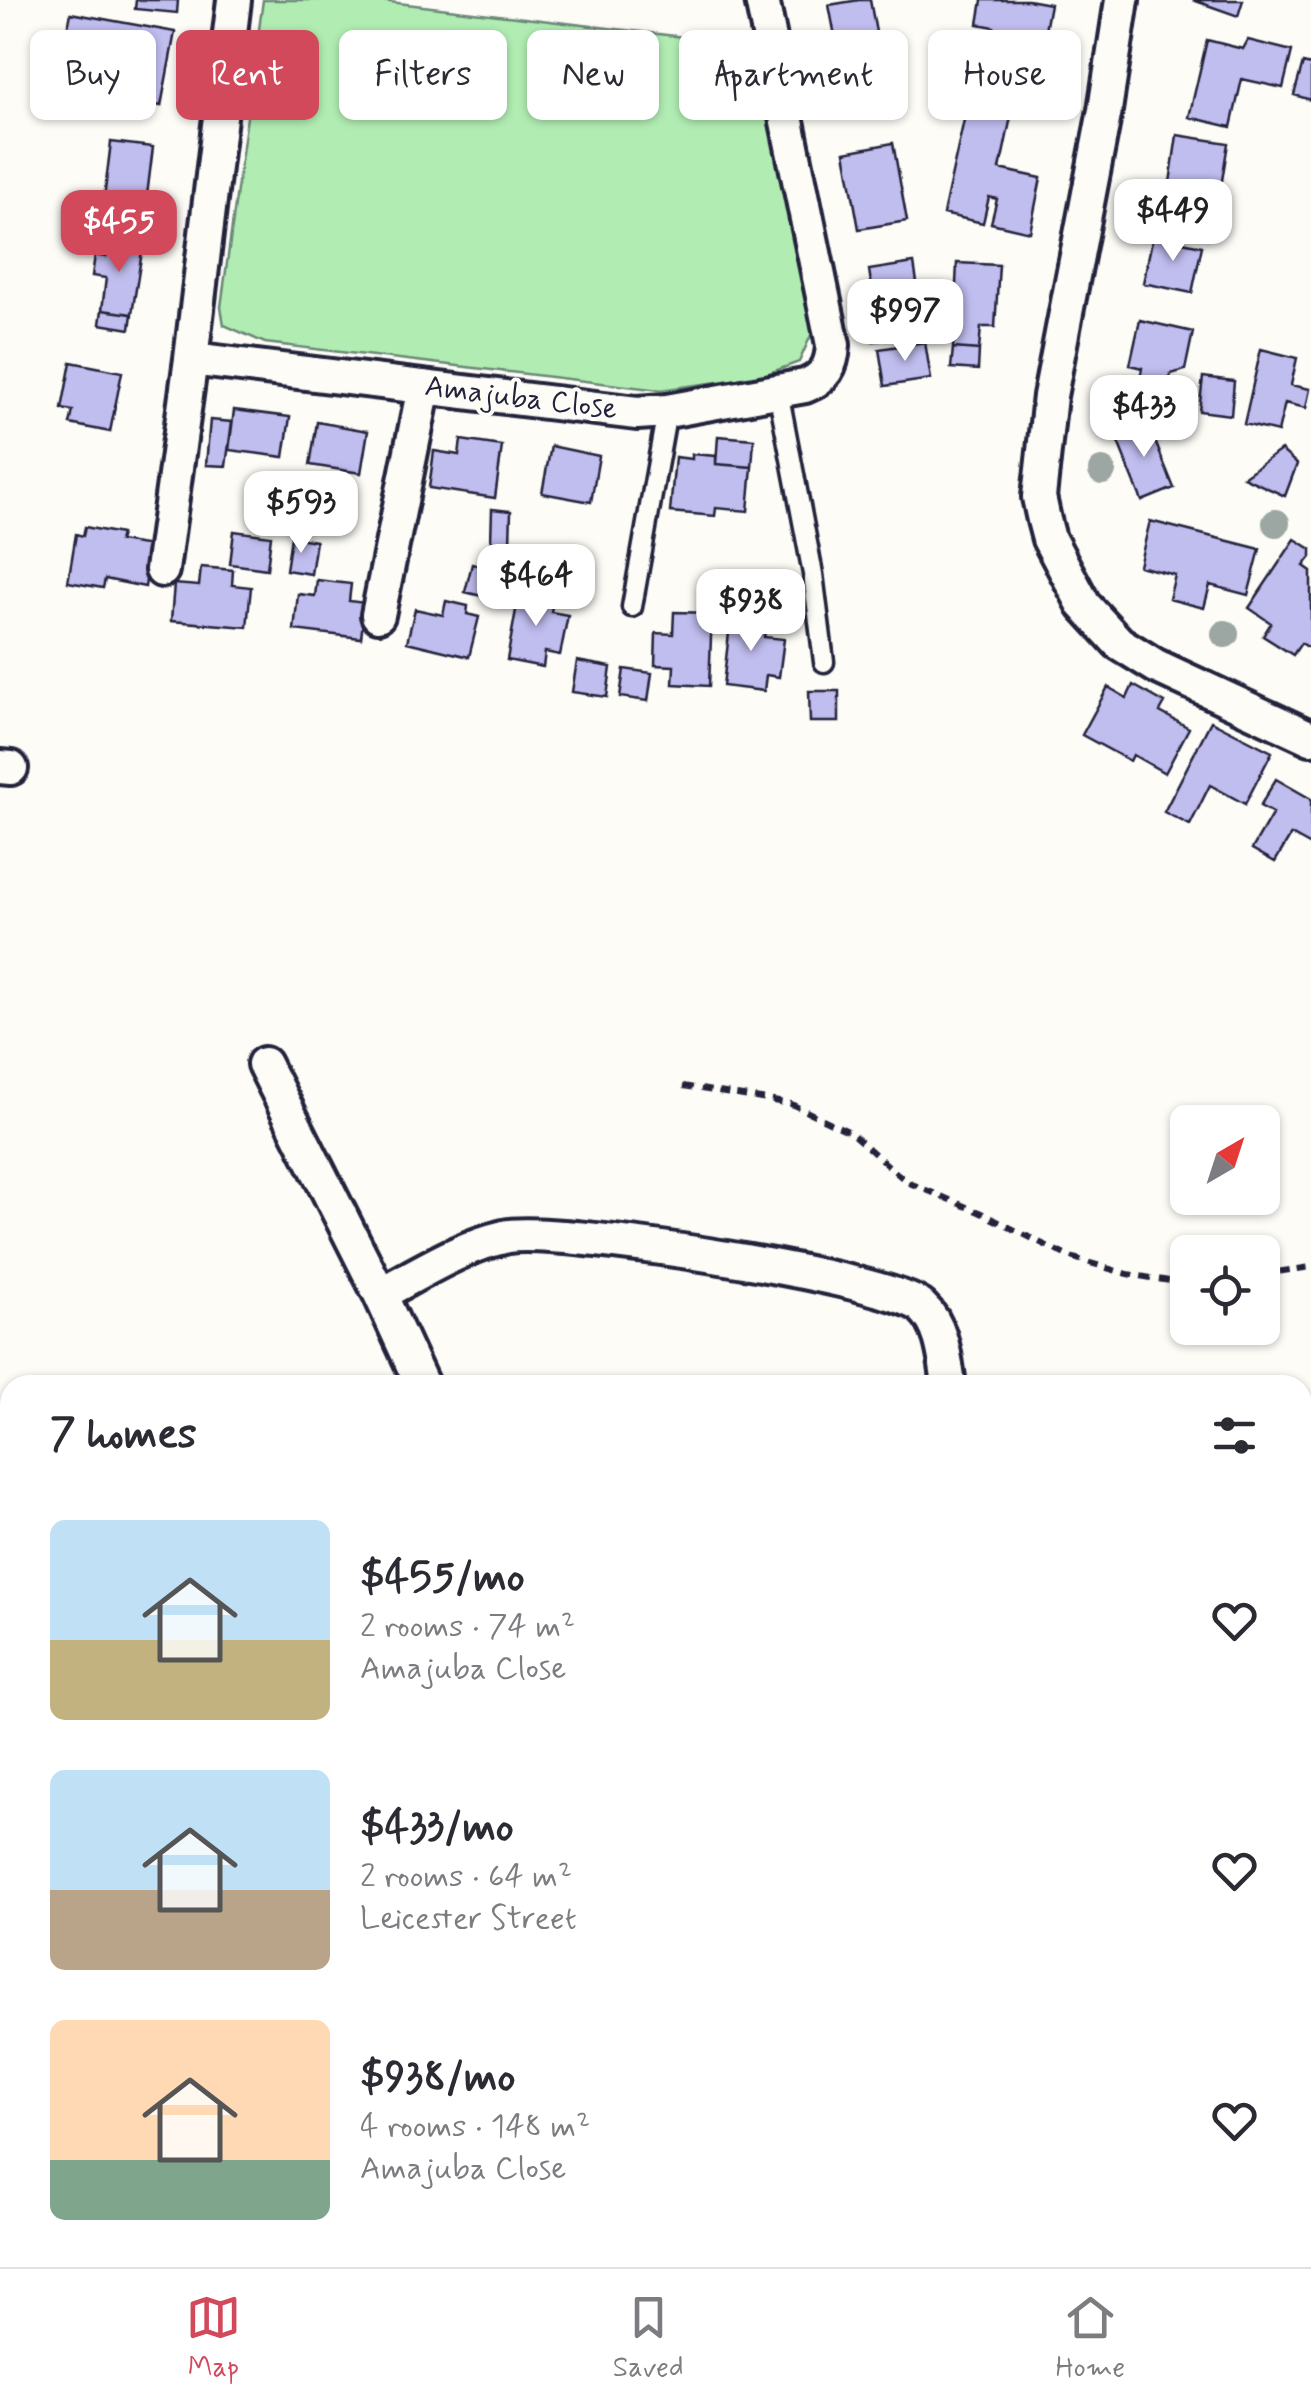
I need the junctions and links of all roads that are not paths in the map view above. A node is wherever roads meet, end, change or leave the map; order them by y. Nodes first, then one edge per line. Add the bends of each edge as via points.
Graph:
1 (234, 0) edge
2 (762, 0) edge
3 (1122, 0) edge
4 (190, 358) junction
5 (424, 386) junction
6 (778, 391) junction
7 (667, 411) junction
8 (162, 570) dead end
9 (632, 607) dead end
10 (378, 614) dead end
11 (824, 662) dead end
12 (1311, 738) edge
13 (264, 1064) dead end
14 (380, 1294) junction
15 (417, 1375) edge
16 (947, 1375) edge

1 - 4 street
2 - 6 street, Amajuba Close via 833,346 821,378
3 - 12 street via 1050,396 1039,497 1044,520 1084,604 1120,643
4 - 5 street, Amajuba Close
4 - 8 street
5 - 7 street, Amajuba Close
5 - 10 street
6 - 7 street, Amajuba Close
6 - 11 lane
7 - 9 lane
13 - 14 street
14 - 15 street
14 - 16 street via 463,1250 509,1235 642,1245 906,1297 929,1314

